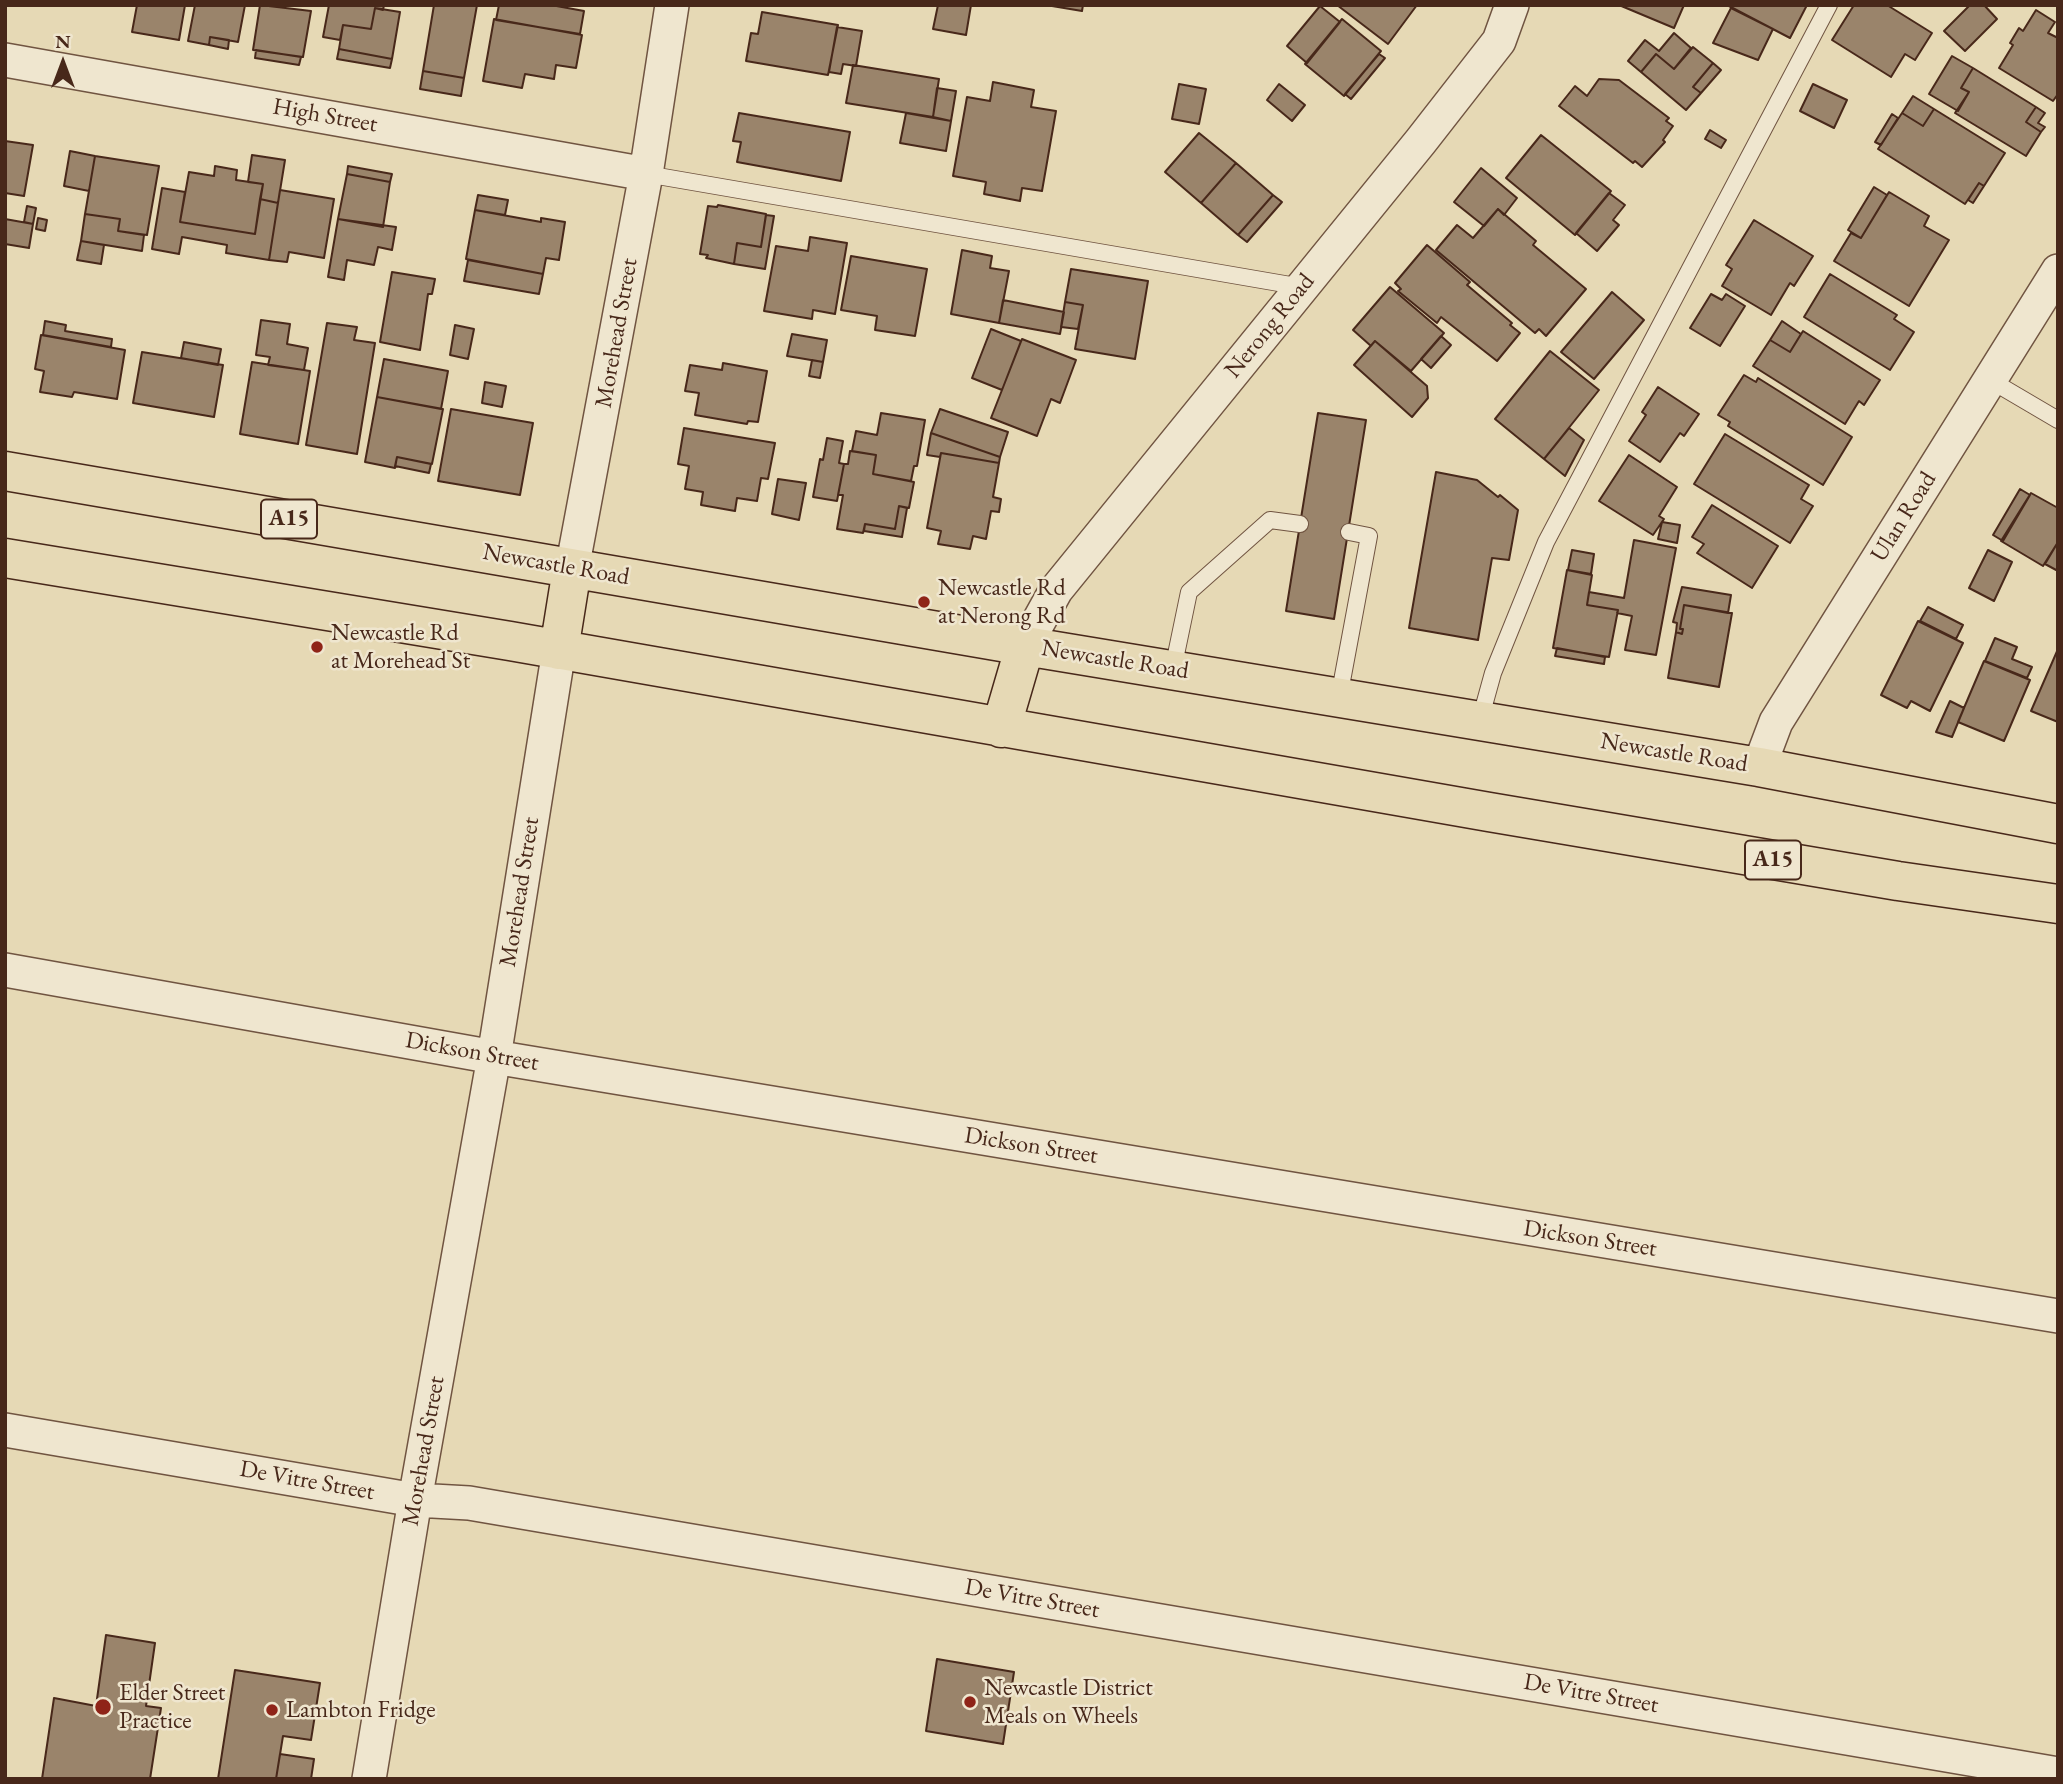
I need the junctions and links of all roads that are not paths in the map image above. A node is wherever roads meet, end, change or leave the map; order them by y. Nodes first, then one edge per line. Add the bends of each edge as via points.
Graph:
1 (672, 5) edge
2 (1512, 5) edge
3 (1829, 5) edge
4 (5, 60) edge
5 (646, 174) junction
6 (2058, 271) edge
7 (1302, 287) junction
8 (1990, 380) junction
9 (2058, 420) edge
10 (5, 471) edge
11 (1300, 524) dead end
12 (1349, 532) dead end
13 (5, 558) edge
14 (572, 569) junction
15 (1025, 646) junction
16 (559, 650) junction
17 (1172, 669) junction
18 (1339, 697) junction
19 (1480, 720) junction
20 (1001, 728) junction
21 (1759, 767) junction
22 (2058, 824) edge
23 (2058, 905) edge
24 (5, 970) edge
25 (494, 1057) junction
26 (2058, 1316) edge
27 (5, 1430) edge
28 (415, 1500) junction
29 (2058, 1774) edge
30 (369, 1779) edge

1 - 5 street, Morehead Street
2 - 7 street, Nerong Road via 1499,41
3 - 19 lane via 1546,542 1493,673
4 - 5 street, High Street
5 - 7 lane
5 - 14 street, Morehead Street
6 - 8 street, Ulan Road
7 - 15 street, Nerong Road via 1056,590
8 - 9 lane
8 - 21 street, Ulan Road via 1776,722
10 - 14 highway, Newcastle Road / A15
11 - 17 lane via 1270,520 1189,592
12 - 18 lane via 1368,536
13 - 16 highway, A15
14 - 15 highway, Newcastle Road / A15
14 - 16 highway, Morehead Street
15 - 17 highway, Newcastle Road / A15
15 - 20 highway
16 - 20 highway, A15
16 - 25 street, Morehead Street
17 - 18 highway, Newcastle Road / A15
18 - 19 highway, Newcastle Road / A15
19 - 21 highway, Newcastle Road / A15
20 - 23 highway, A15
21 - 22 highway, Newcastle Road / A15
24 - 25 street, Dickson Street
25 - 26 street, Dickson Street
25 - 28 street, Morehead Street
27 - 28 street, De Vitre Street
28 - 29 street, De Vitre Street via 483,1506
28 - 30 street, Morehead Street

